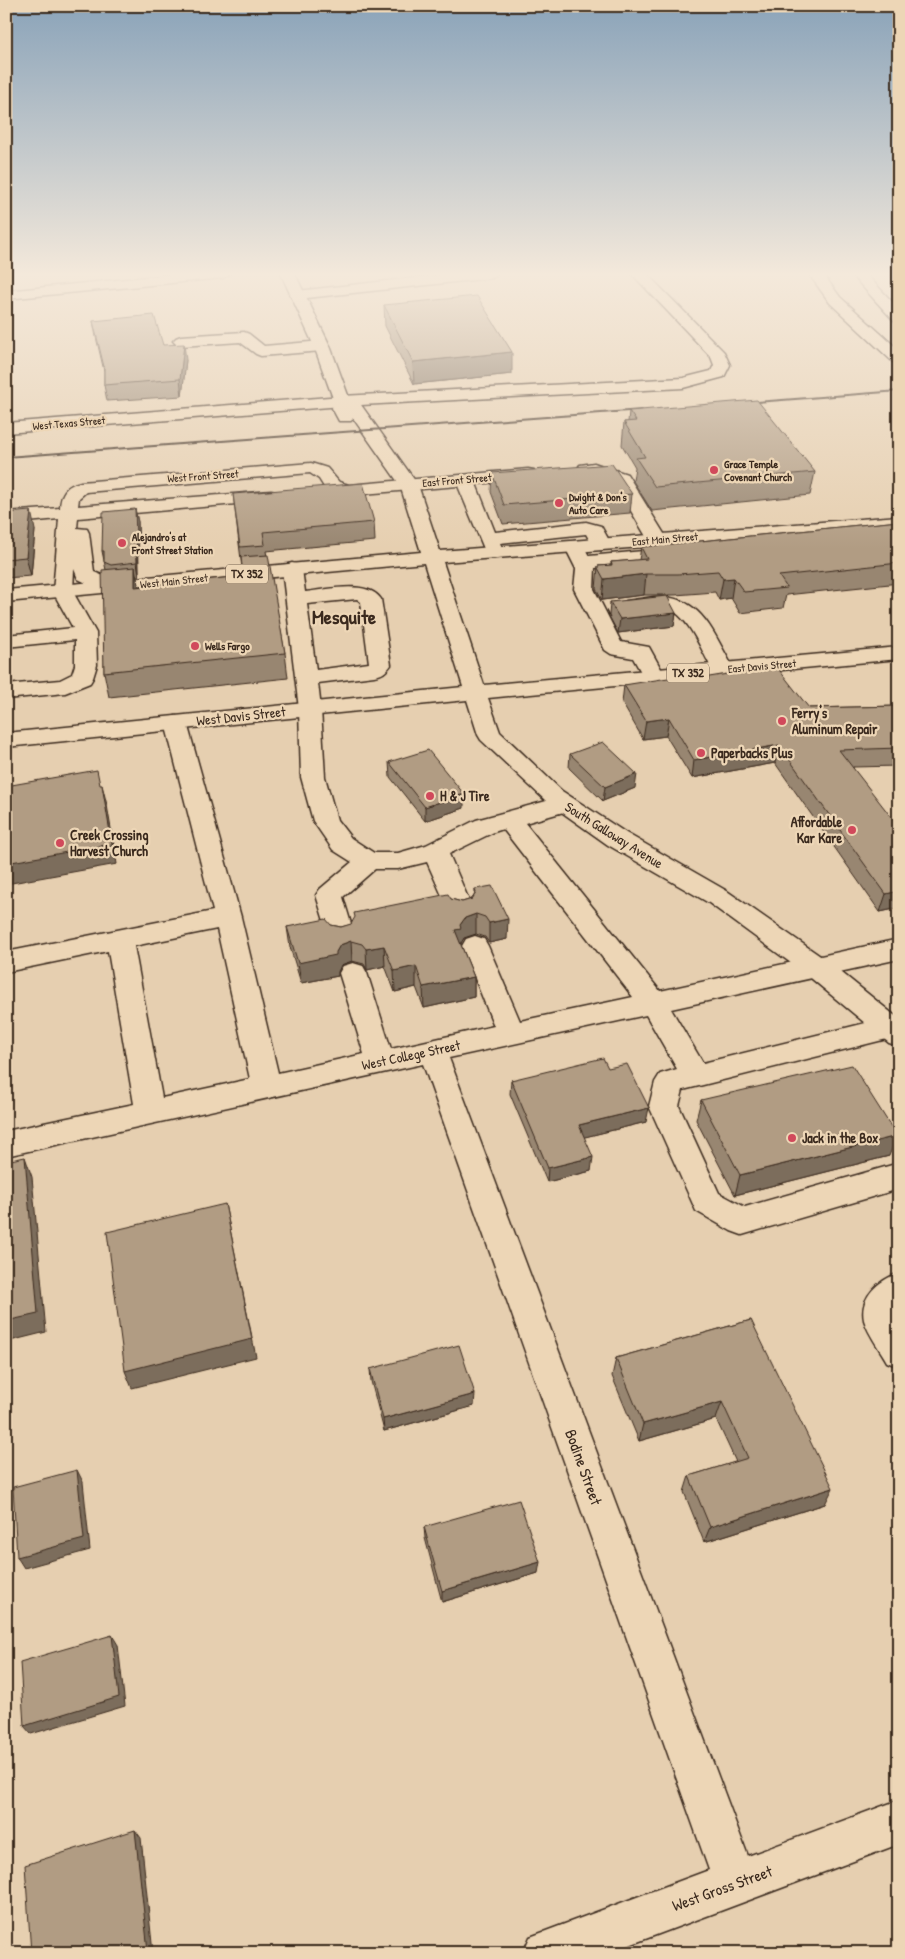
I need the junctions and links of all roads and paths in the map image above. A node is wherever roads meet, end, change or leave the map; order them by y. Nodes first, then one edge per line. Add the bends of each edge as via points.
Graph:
1 (329, 365) edge
2 (722, 365) edge
3 (342, 401) junction
4 (6, 428) edge
5 (565, 471) edge
6 (545, 472) edge
7 (465, 480) junction
8 (409, 485) junction
9 (348, 490) junction
10 (309, 493) edge
11 (290, 494) edge
12 (74, 512) junction
13 (6, 518) edge
14 (899, 522) edge
15 (660, 539) junction
16 (601, 544) junction
17 (491, 545) junction
18 (579, 554) junction
19 (431, 557) junction
20 (292, 569) junction
21 (114, 587) junction
22 (63, 592) junction
23 (6, 596) edge
24 (296, 599) junction
25 (594, 609) junction
26 (86, 633) junction
27 (6, 641) edge
28 (899, 653) edge
29 (723, 669) junction
30 (654, 676) junction
31 (306, 678) junction
32 (6, 692) edge
33 (477, 692) junction
34 (310, 709) junction
35 (176, 723) junction
36 (6, 740) edge
37 (565, 804) junction
38 (509, 820) junction
39 (435, 851) junction
40 (369, 860) junction
41 (461, 912) edge
42 (228, 917) junction
43 (342, 937) edge
44 (120, 939) junction
45 (475, 946) dead end
46 (899, 949) edge
47 (6, 962) edge
48 (816, 966) junction
49 (353, 973) dead end
50 (653, 1002) junction
51 (894, 1032) edge
52 (511, 1033) junction
53 (432, 1050) junction
54 (381, 1061) junction
55 (695, 1075) junction
56 (266, 1086) junction
57 (150, 1112) junction
58 (6, 1144) edge
59 (899, 1176) edge
60 (899, 1288) edge
61 (899, 1351) edge
62 (899, 1822) edge
63 (736, 1884) junction
64 (546, 1953) edge

1 - 3 street
2 - 3 street, West Texas Street via 718,374 683,383
3 - 4 street, West Texas Street
3 - 8 street via 340,408 388,478
5 - 15 street via 594,468 622,478
6 - 7 street, East Front Street
7 - 8 street, East Front Street
7 - 17 street
8 - 9 street
8 - 19 street, South Galloway Avenue
9 - 10 street
9 - 12 street, West Front Street via 332,485 324,472 311,468 88,484 70,496
11 - 12 street, West Front Street
12 - 13 street, West Front Street
12 - 21 street via 85,575
12 - 22 street
14 - 15 street, East Main Street / TX 352
15 - 16 street, East Main Street / TX 352
15 - 18 street via 666,553 661,556
16 - 17 street via 594,530 586,528
16 - 18 street, East Main Street / TX 352
17 - 18 street, East Main Street / TX 352
17 - 19 street, East Main Street / TX 352
18 - 25 street via 586,569 584,589
19 - 20 street, West Main Street / TX 352
19 - 33 street, South Galloway Avenue
20 - 21 street, West Main Street / TX 352
20 - 24 street
21 - 22 street, West Main Street / TX 352
22 - 23 street, West Main Street / TX 352
22 - 26 street
24 - 31 street
24 - 31 street via 362,593 371,599 380,665 374,670
25 - 29 street via 666,602 677,604 689,613
25 - 30 street via 612,646 618,650 641,652
26 - 27 street
26 - 32 street via 86,665 82,678 65,686
28 - 29 street, East Davis Street / TX 352
29 - 30 street, East Davis Street / TX 352
30 - 33 street, East Davis Street / TX 352
31 - 34 street
33 - 34 street, West Davis Street / TX 352
33 - 37 street, South Galloway Avenue via 490,735
34 - 35 street, West Davis Street / TX 352
34 - 40 street via 313,777 325,820 342,844
35 - 36 street, West Davis Street / TX 352
35 - 42 street
37 - 38 street
37 - 48 street, South Galloway Avenue via 617,840 718,897
38 - 39 street via 485,826
38 - 50 street
39 - 40 street via 398,861
39 - 41 street
40 - 43 street via 329,895
42 - 44 street
42 - 56 street
44 - 47 street
44 - 57 street
45 - 52 street
46 - 48 street, West College Street
48 - 50 street, West College Street
48 - 51 street, South Galloway Avenue
49 - 54 street
50 - 52 street, West College Street
50 - 55 street
51 - 55 street
52 - 53 street, West College Street
53 - 54 street, West College Street
53 - 63 street, Bodine Street
54 - 56 street, West College Street
55 - 59 street via 670,1082 664,1106 706,1202 742,1221
56 - 57 street, West College Street
57 - 58 street, West College Street
60 - 61 street via 882,1302 881,1319
62 - 63 street, West Gross Street
63 - 64 street, West Gross Street

